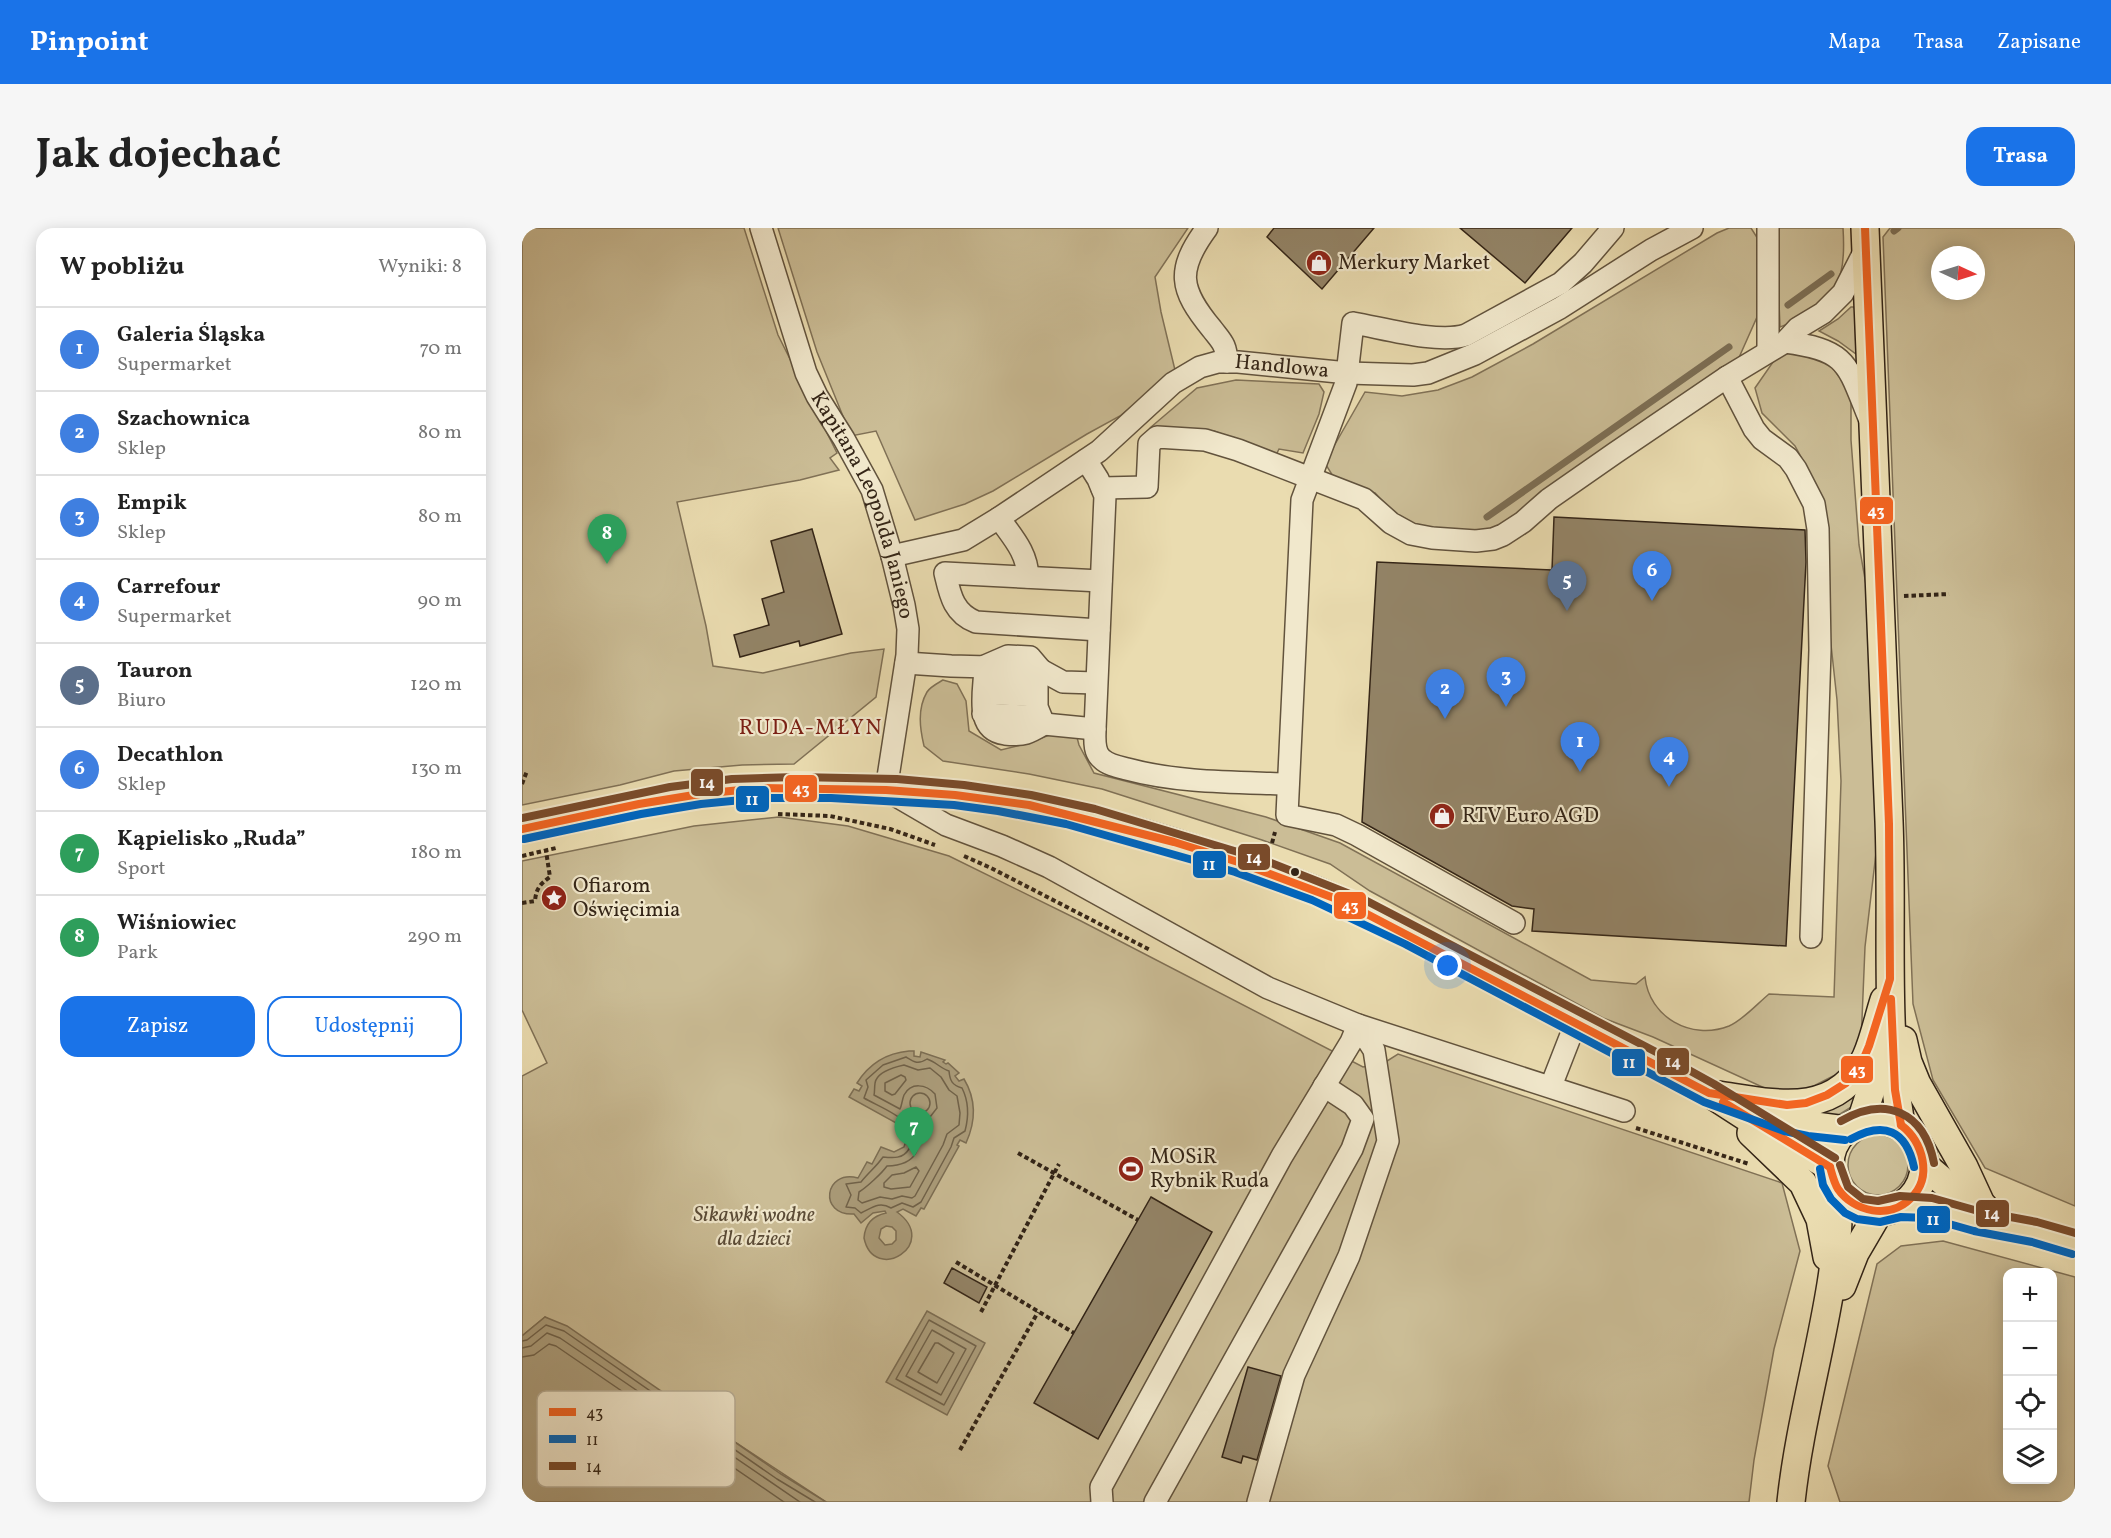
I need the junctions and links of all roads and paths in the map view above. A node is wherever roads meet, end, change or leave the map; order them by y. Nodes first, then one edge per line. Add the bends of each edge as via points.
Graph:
1 (761, 228) edge
2 (1207, 228) edge
3 (1613, 228) edge
4 (1768, 228) edge
5 (1682, 230) edge
6 (1866, 238) edge
7 (1776, 346) junction
8 (1227, 362) junction
9 (1348, 373) junction
10 (1726, 377) junction
11 (1873, 428) junction
12 (1086, 460) junction
13 (1310, 478) junction
14 (1102, 488) junction
15 (999, 518) junction
16 (892, 556) junction
17 (1028, 578) junction
18 (1101, 581) junction
19 (1949, 594) dead end
20 (1880, 598) junction
21 (1099, 630) junction
22 (906, 663) junction
23 (985, 678) junction
24 (1096, 683) junction
25 (1044, 724) junction
26 (1095, 729) junction
27 (527, 771) dead end
28 (522, 784) edge
29 (1288, 784) junction
30 (886, 790) junction
31 (955, 795) junction
32 (775, 814) dead end
33 (830, 816) dead end
34 (946, 825) junction
35 (522, 829) edge
36 (558, 848) dead end
37 (546, 851) junction
38 (522, 856) edge
39 (522, 903) edge
40 (1514, 923) dead end
41 (1811, 938) dead end
42 (1890, 980) junction
43 (1576, 1022) junction
44 (1358, 1025) junction
45 (1324, 1086) junction
46 (1551, 1086) junction
47 (1709, 1093) junction
48 (1624, 1111) dead end
49 (1901, 1125) junction
50 (1854, 1126) junction
51 (1018, 1153) dead end
52 (1059, 1164) dead end
53 (1924, 1166) junction
54 (1830, 1167) junction
55 (1055, 1173) junction
56 (1839, 1193) junction
57 (1982, 1206) junction
58 (1890, 1209) junction
59 (1138, 1220) dead end
60 (2034, 1232) junction
61 (2075, 1244) edge
62 (956, 1262) dead end
63 (1831, 1275) junction
64 (1038, 1311) junction
65 (981, 1312) dead end
66 (1825, 1322) junction
67 (1074, 1333) dead end
68 (960, 1450) dead end
69 (1101, 1502) edge
70 (1155, 1502) edge
71 (1258, 1502) edge
72 (1791, 1502) edge

1 - 16 street, Kapitana Leopolda Janiego via 807,373 869,483
2 - 8 street via 1188,257 1186,284 1191,300 1223,342
3 - 9 street via 1561,283 1459,337 1353,323
4 - 7 street
5 - 9 street, Handlowa via 1560,308 1458,362 1413,375
6 - 7 street via 1843,293 1834,304
6 - 11 main road
7 - 10 street
7 - 11 street via 1819,347 1840,360 1853,378
8 - 9 street, Handlowa
8 - 12 street, Handlowa via 1200,367 1184,376
9 - 13 street
10 - 13 street via 1549,499 1503,536 1493,539 1476,541 1412,534 1391,523 1364,499
10 - 41 street via 1754,429 1796,469 1814,504 1818,529 1820,650
11 - 20 main road
12 - 14 street
12 - 15 street, Handlowa
13 - 14 street via 1217,442 1157,437 1149,444 1147,487
13 - 29 street via 1302,500
14 - 18 street via 1105,503
15 - 16 street, Handlowa via 963,540
15 - 17 street via 1022,550
16 - 22 street, Kapitana Leopolda Janiego via 906,617
17 - 18 street
17 - 21 street via 945,573 956,608 976,622
18 - 21 street
19 - 20 path
20 - 42 main road via 1890,846
21 - 24 street
22 - 23 street via 951,666
22 - 30 street, Kapitana Leopolda Janiego
23 - 24 street via 1041,670 1063,682
23 - 25 street via 1036,679 1037,707
23 - 25 street via 983,714 991,729 1026,735
24 - 26 street
25 - 26 street
26 - 29 street via 1098,754 1115,766 1169,778
27 - 28 path
29 - 40 street via 1287,815 1336,825
30 - 31 main road
30 - 34 street
30 - 35 main road via 761,788 700,794
31 - 34 street
31 - 43 main road via 1100,822 1238,862 1316,890
32 - 33 path
34 - 44 street via 1049,867 1268,988
36 - 37 path
37 - 38 path
37 - 39 path via 550,877 541,883 535,901
42 - 47 main road via 1866,1056 1839,1089 1797,1105
42 - 49 main road via 1895,1090
42 - 50 main road via 1872,1087
42 - 57 main road via 1908,1062
43 - 46 street
43 - 47 main road
44 - 45 street
44 - 46 street
44 - 71 street via 1374,1050 1388,1141 1349,1256 1294,1375
45 - 69 street via 1101,1486
45 - 70 street via 1353,1105 1363,1119 1352,1149
46 - 48 street
47 - 50 main road via 1786,1121 1809,1126
47 - 54 main road
47 - 63 main road via 1803,1183 1820,1219
49 - 50 main road via 1878,1118
49 - 53 main road via 1919,1144
50 - 54 main road via 1836,1143
51 - 55 path
52 - 55 path
53 - 57 main road
53 - 58 main road via 1911,1198
54 - 56 main road
55 - 59 path
55 - 65 path
56 - 58 main road via 1860,1209
56 - 63 main road
57 - 60 main road
58 - 60 main road via 1939,1210
58 - 66 main road via 1855,1253
60 - 61 main road
62 - 64 path
63 - 66 main road
64 - 67 path
64 - 68 path
66 - 72 main road via 1803,1419

